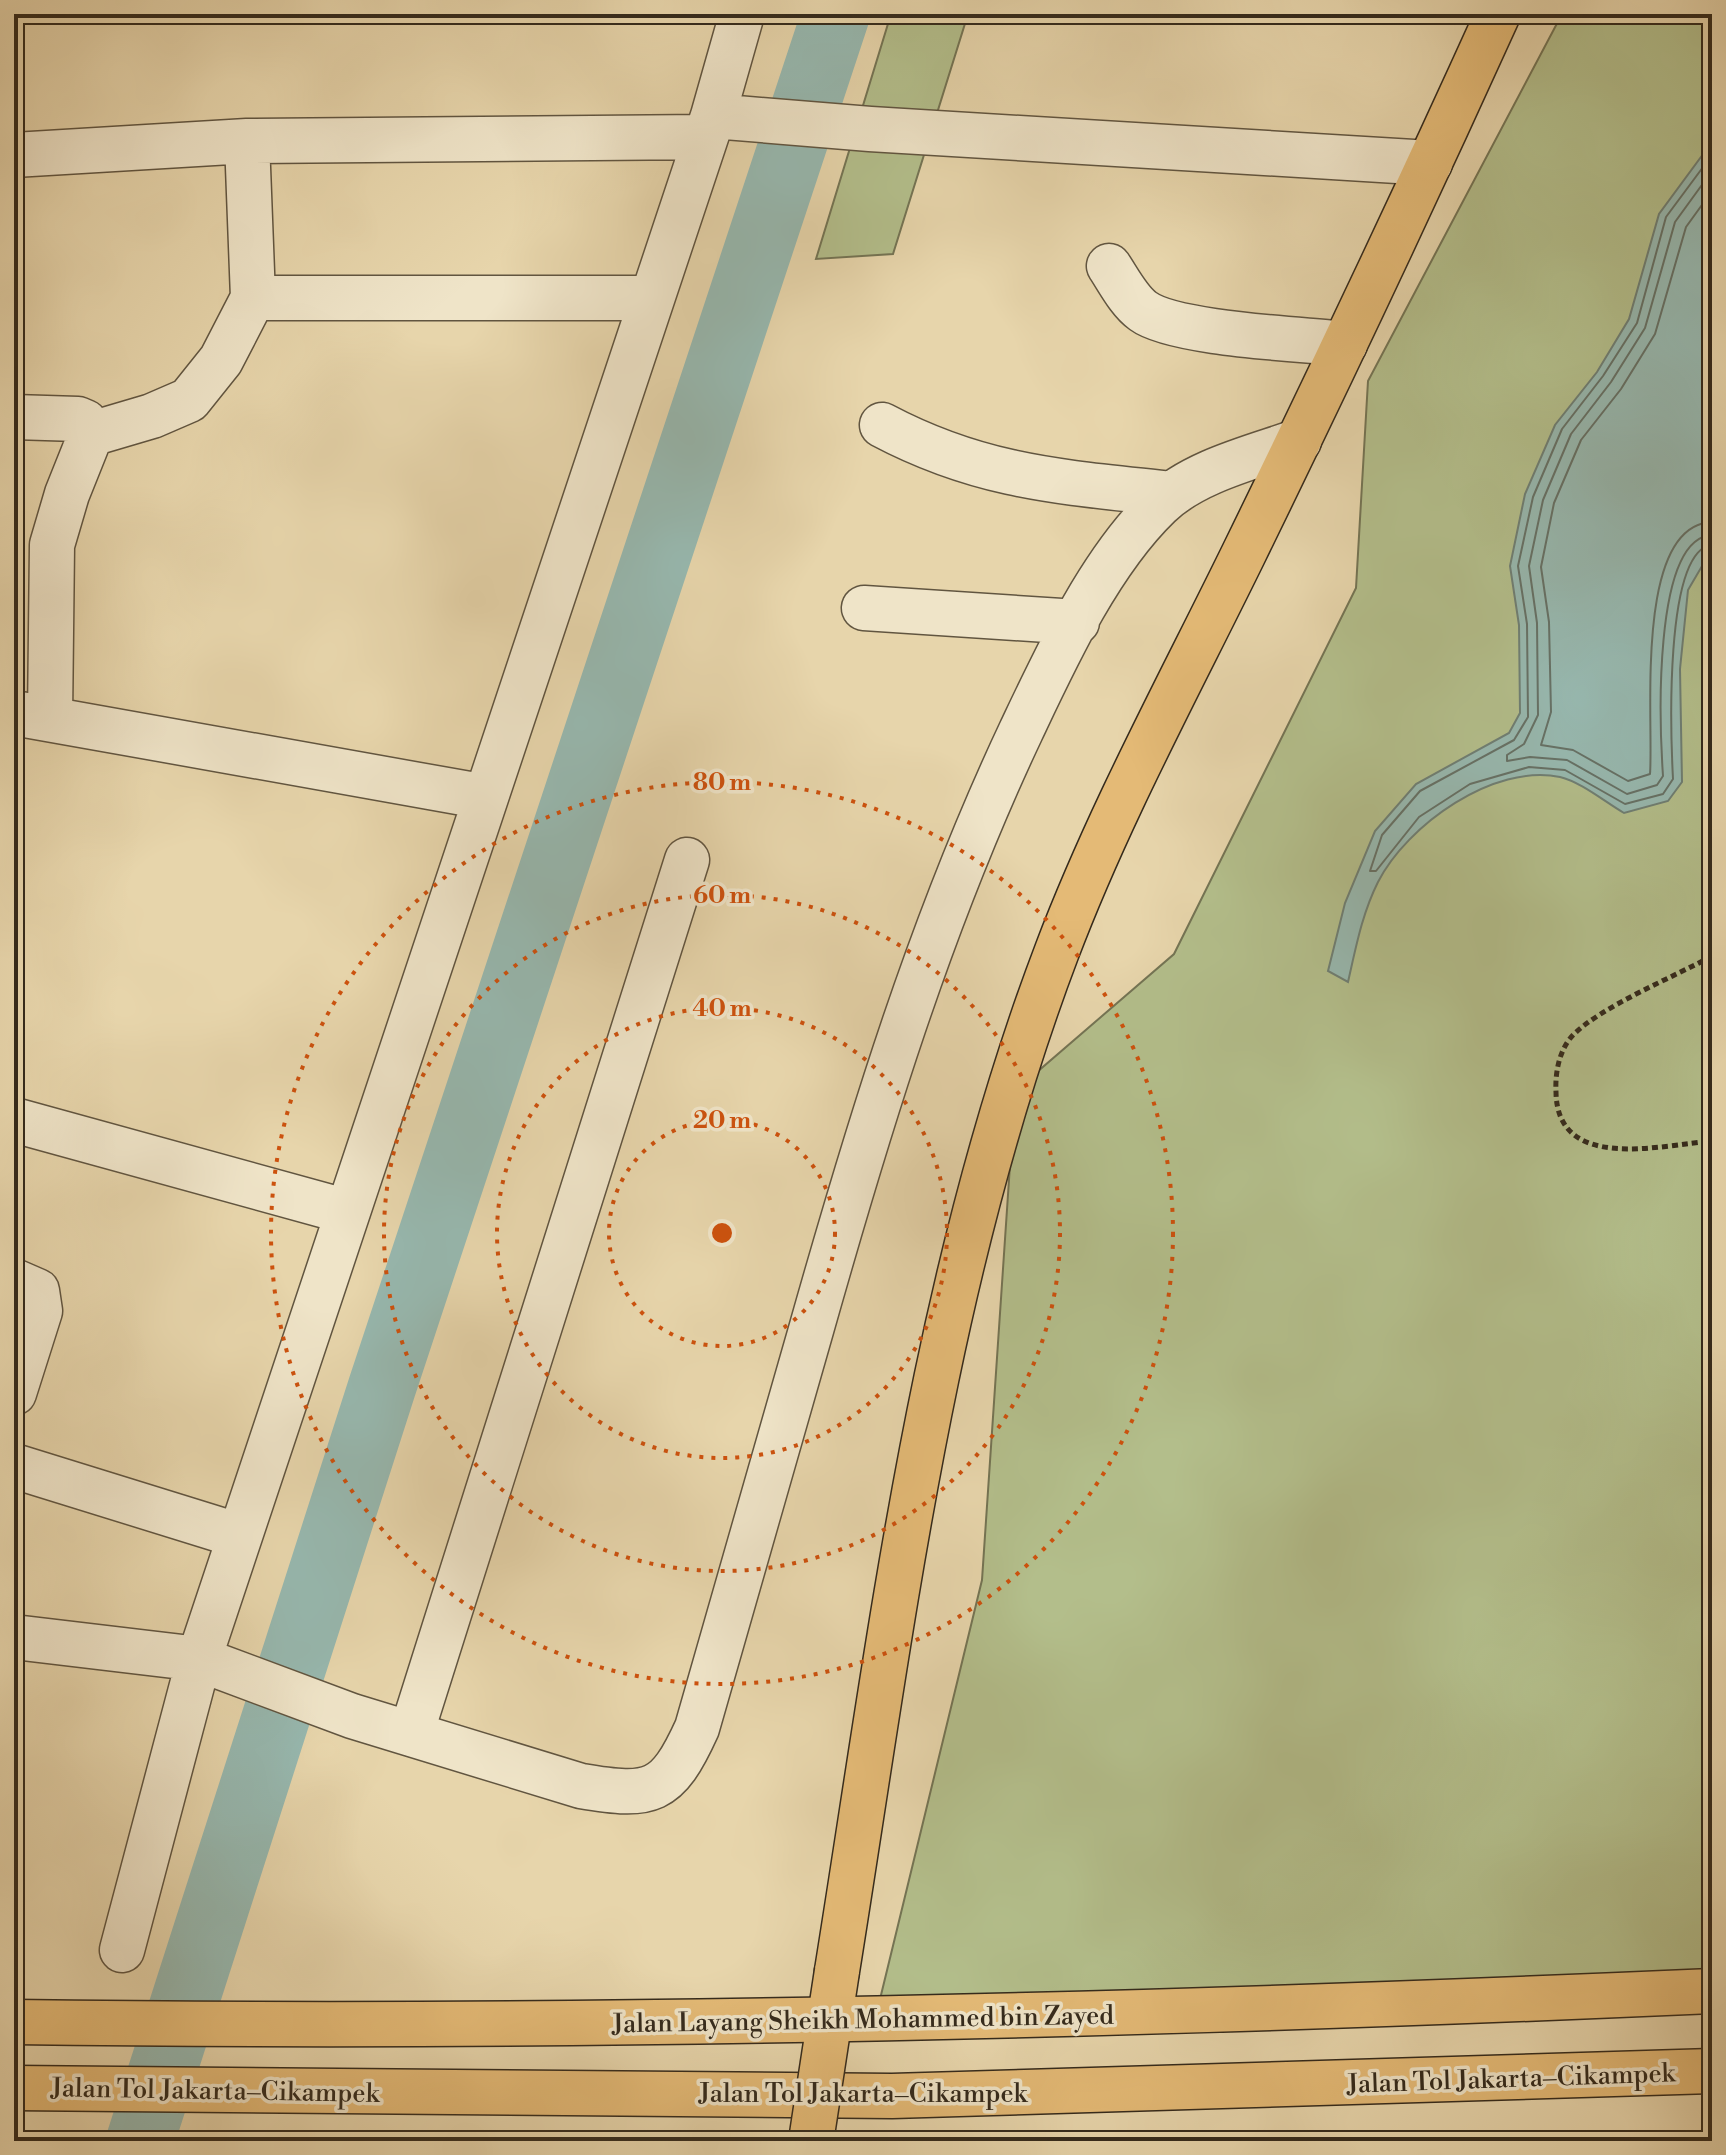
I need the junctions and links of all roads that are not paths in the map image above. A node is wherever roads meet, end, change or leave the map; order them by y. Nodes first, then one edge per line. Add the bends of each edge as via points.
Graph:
1 (742, 14) edge
2 (1498, 14) edge
3 (709, 126) junction
4 (247, 141) junction
5 (14, 155) edge
6 (1430, 163) junction
7 (1109, 266) dead end
8 (253, 298) junction
9 (652, 298) junction
10 (1345, 344) junction
11 (14, 417) edge
12 (882, 425) dead end
13 (91, 434) junction
14 (1299, 441) junction
15 (1172, 494) junction
16 (864, 608) dead end
17 (1077, 622) junction
18 (32, 716) edge
19 (486, 797) junction
20 (687, 860) dead end
21 (14, 1120) edge
22 (348, 1212) junction
23 (14, 1281) edge
24 (14, 1393) edge
25 (14, 1466) edge
26 (240, 1536) junction
27 (14, 1637) edge
28 (214, 1665) junction
29 (411, 1734) junction
30 (122, 1950) dead end
31 (1712, 1991) edge
32 (14, 2022) edge
33 (1712, 2071) edge
34 (17, 2088) edge
35 (811, 2141) edge

1 - 3 street
2 - 6 main road
3 - 4 street
3 - 6 street via 756,121
3 - 9 street
4 - 5 street
4 - 8 street
6 - 10 main road
7 - 10 street via 1134,302 1152,315 1188,325
8 - 9 street
8 - 13 street via 221,360 189,400
9 - 19 street
10 - 14 main road
11 - 13 street via 78,419
12 - 15 street via 949,456 1011,475
13 - 18 street via 52,545
14 - 15 street
14 - 35 main road, bridge via 1097,854 1056,954 974,1219 932,1396
15 - 17 street via 1122,548
16 - 17 street
17 - 29 street via 988,802 914,989 697,1728 679,1766 659,1787 608,1791
18 - 19 street
19 - 22 street
20 - 29 street
21 - 22 street
22 - 26 street
23 - 24 street via 37,1291 40,1311
25 - 26 street
26 - 28 street
27 - 28 street
28 - 29 street
28 - 30 street
31 - 32 main road, Jalan Layang Sheikh Mohammed bin Zayed, bridge via 1246,2012 657,2023
33 - 34 main road, Jalan Tol Jakarta–Cikampek via 892,2096

